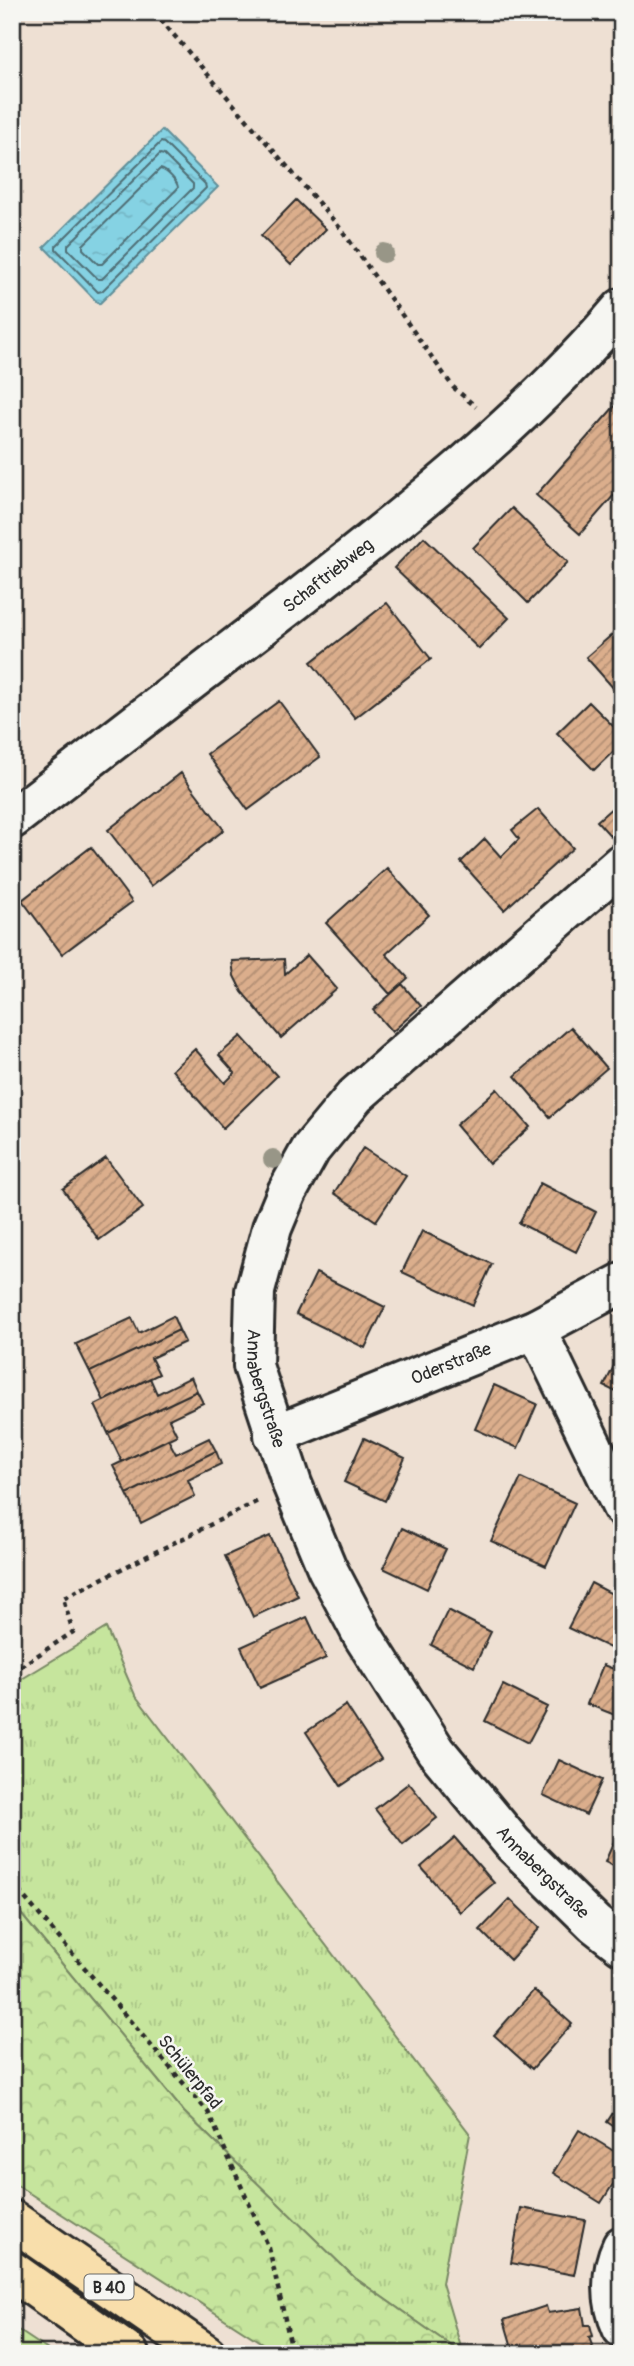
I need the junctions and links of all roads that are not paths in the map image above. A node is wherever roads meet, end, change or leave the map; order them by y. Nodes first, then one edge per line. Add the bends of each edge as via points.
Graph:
1 (622, 308) edge
2 (12, 819) edge
3 (622, 863) edge
4 (622, 1283) edge
5 (536, 1329) junction
6 (274, 1435) junction
7 (622, 1507) edge
8 (622, 1945) edge
9 (12, 2220) edge
10 (622, 2246) edge
11 (12, 2271) edge
12 (622, 2328) edge
13 (129, 2354) edge
14 (206, 2354) edge

1 - 2 street, Schaftriebweg via 544,391 410,512
3 - 6 street, Annabergstraße via 355,1096 311,1149 272,1228 255,1291 253,1366
4 - 5 street, Oderstraße
5 - 6 street, Oderstraße
5 - 7 street
6 - 8 street, Annabergstraße via 327,1568 363,1636 436,1751 513,1844
9 - 14 highway, B 40
10 - 12 street via 612,2284
11 - 13 highway, B 40

